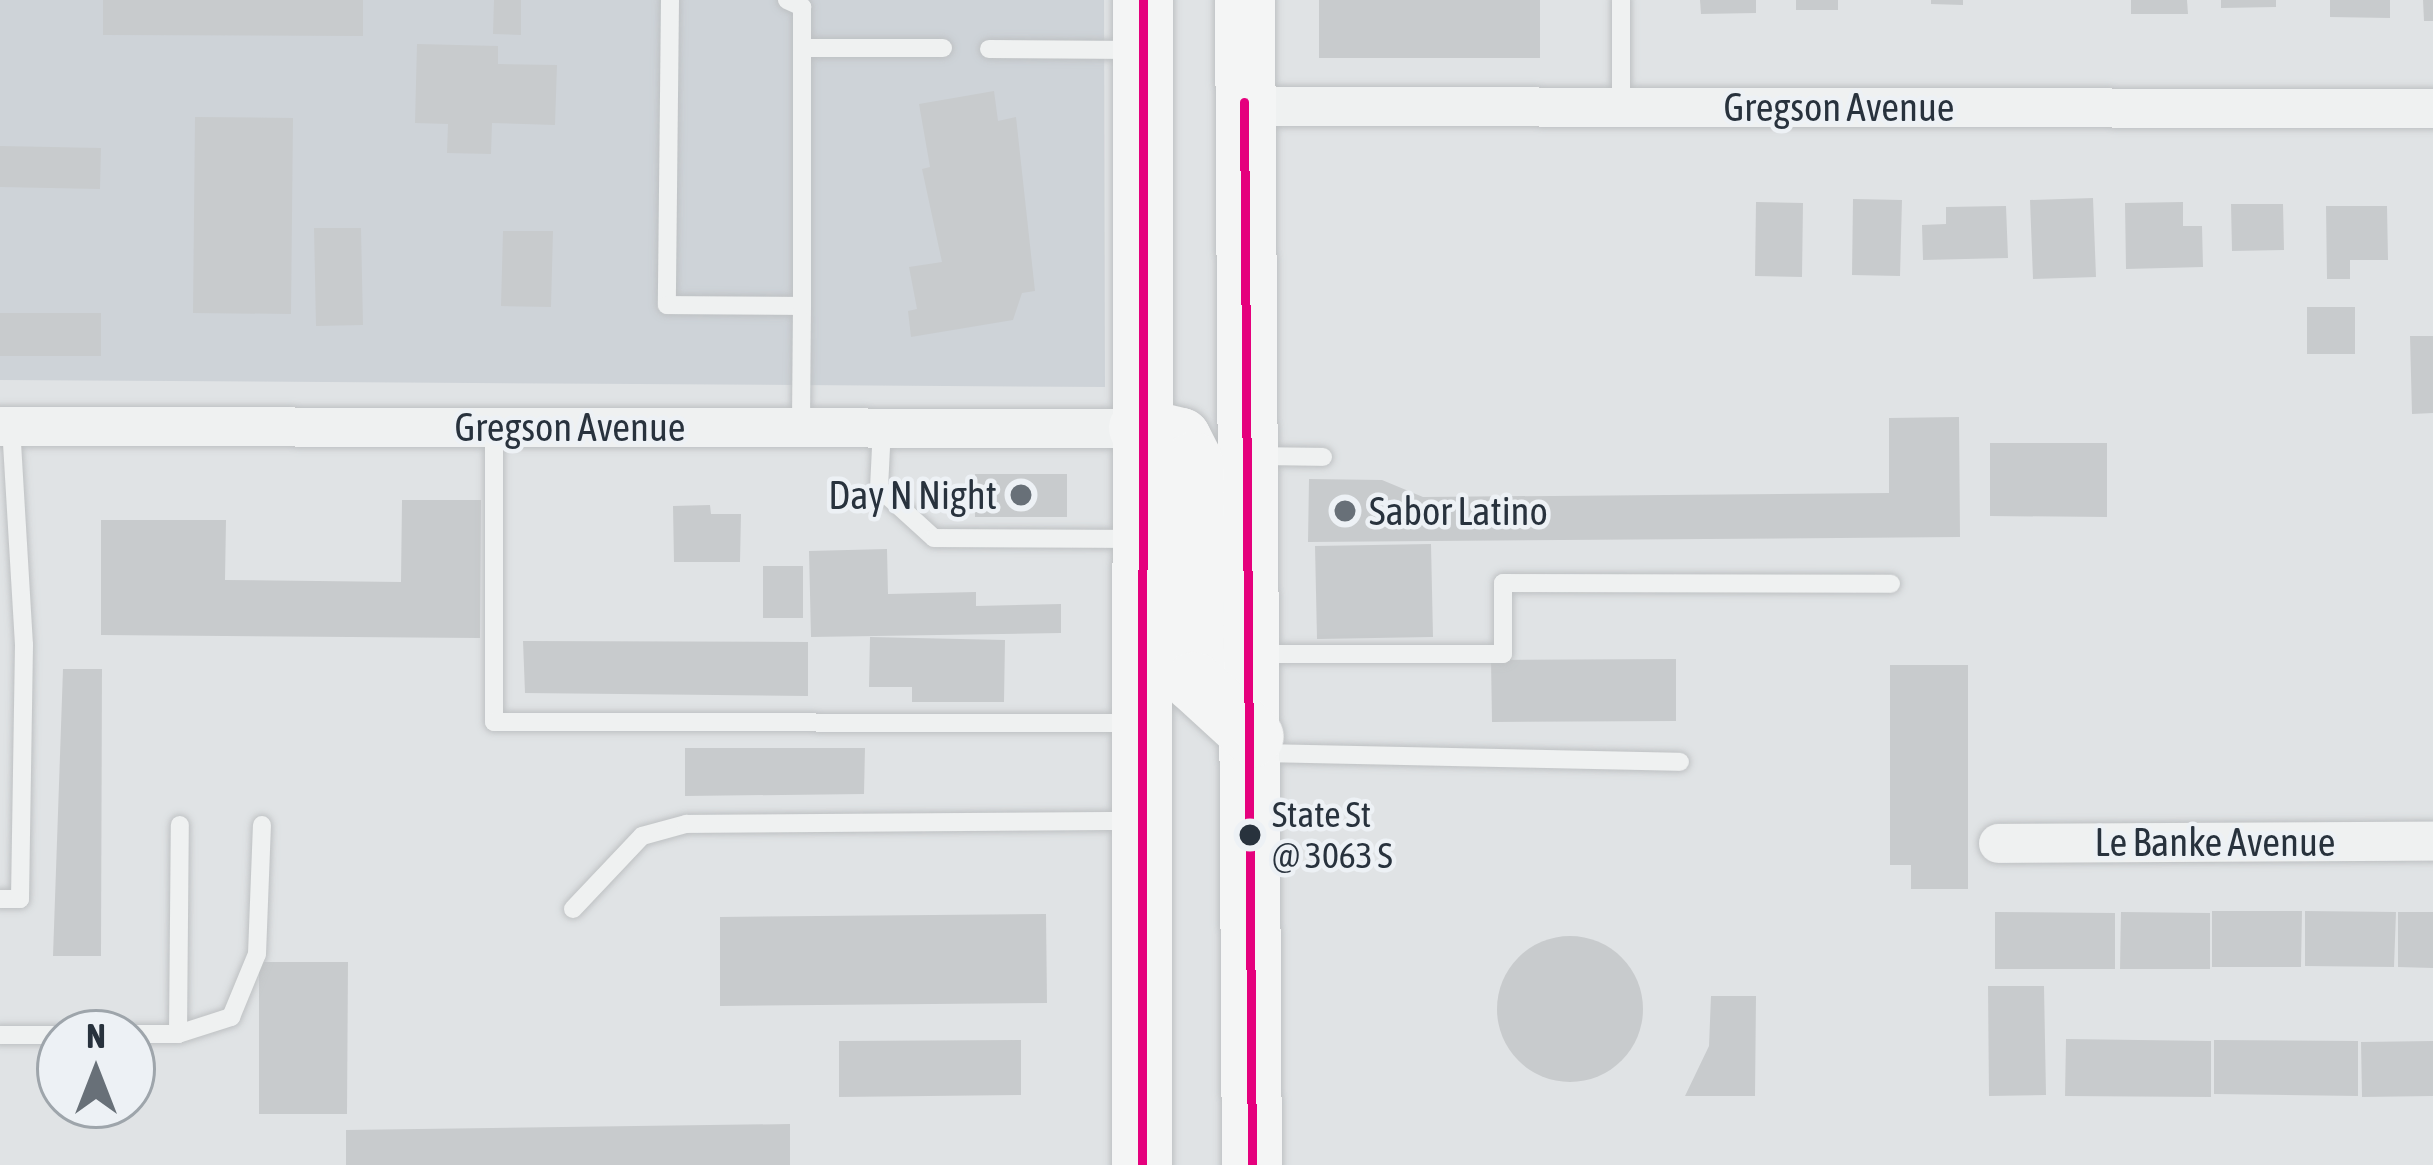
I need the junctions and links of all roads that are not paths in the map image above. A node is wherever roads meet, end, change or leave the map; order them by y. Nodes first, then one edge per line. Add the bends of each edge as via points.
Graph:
1 (670, 0) edge
2 (787, 0) edge
3 (1245, 0) edge
4 (1621, 0) edge
5 (1142, 25) edge
6 (802, 48) junction
7 (943, 48) dead end
8 (989, 49) dead end
9 (1244, 106) junction
10 (1621, 106) junction
11 (2433, 108) edge
12 (802, 306) junction
13 (6, 426) edge
14 (494, 427) junction
15 (801, 427) junction
16 (882, 427) junction
17 (1139, 428) junction
18 (1249, 456) junction
19 (1323, 457) dead end
20 (1144, 538) junction
21 (1891, 584) dead end
22 (1252, 654) junction
23 (1144, 723) junction
24 (1254, 745) junction
25 (1680, 762) dead end
26 (1144, 821) junction
27 (180, 825) dead end
28 (262, 825) dead end
29 (2433, 841) edge
30 (1998, 843) dead end
31 (0, 898) edge
32 (573, 909) dead end
33 (156, 1034) edge
34 (178, 1034) junction
35 (0, 1035) edge
36 (36, 1035) edge
37 (1142, 1165) edge
38 (1252, 1165) edge

1 - 12 lane via 667,305
2 - 6 lane via 802,8
3 - 9 main road
4 - 10 lane
5 - 8 lane
5 - 17 main road
6 - 7 lane
6 - 12 lane
9 - 10 street, Gregson Avenue
9 - 18 main road
10 - 11 street, Gregson Avenue
12 - 15 lane
13 - 14 street, Gregson Avenue
13 - 31 lane via 25,645 20,899
14 - 15 street, Gregson Avenue
14 - 23 lane via 494,722
15 - 16 street, Gregson Avenue
16 - 17 street, Gregson Avenue
16 - 20 lane via 879,488 934,538
17 - 20 main road
17 - 24 main road via 1181,438 1193,462 1194,682
18 - 19 lane
18 - 22 main road
20 - 23 main road
21 - 22 lane via 1503,583 1503,654
22 - 24 main road
23 - 26 main road
24 - 25 lane
24 - 38 main road
26 - 32 lane via 686,824 642,836
26 - 37 main road
27 - 34 lane
28 - 34 lane via 257,954 231,1017
29 - 30 street, Le Banke Avenue
33 - 34 lane
35 - 36 lane

